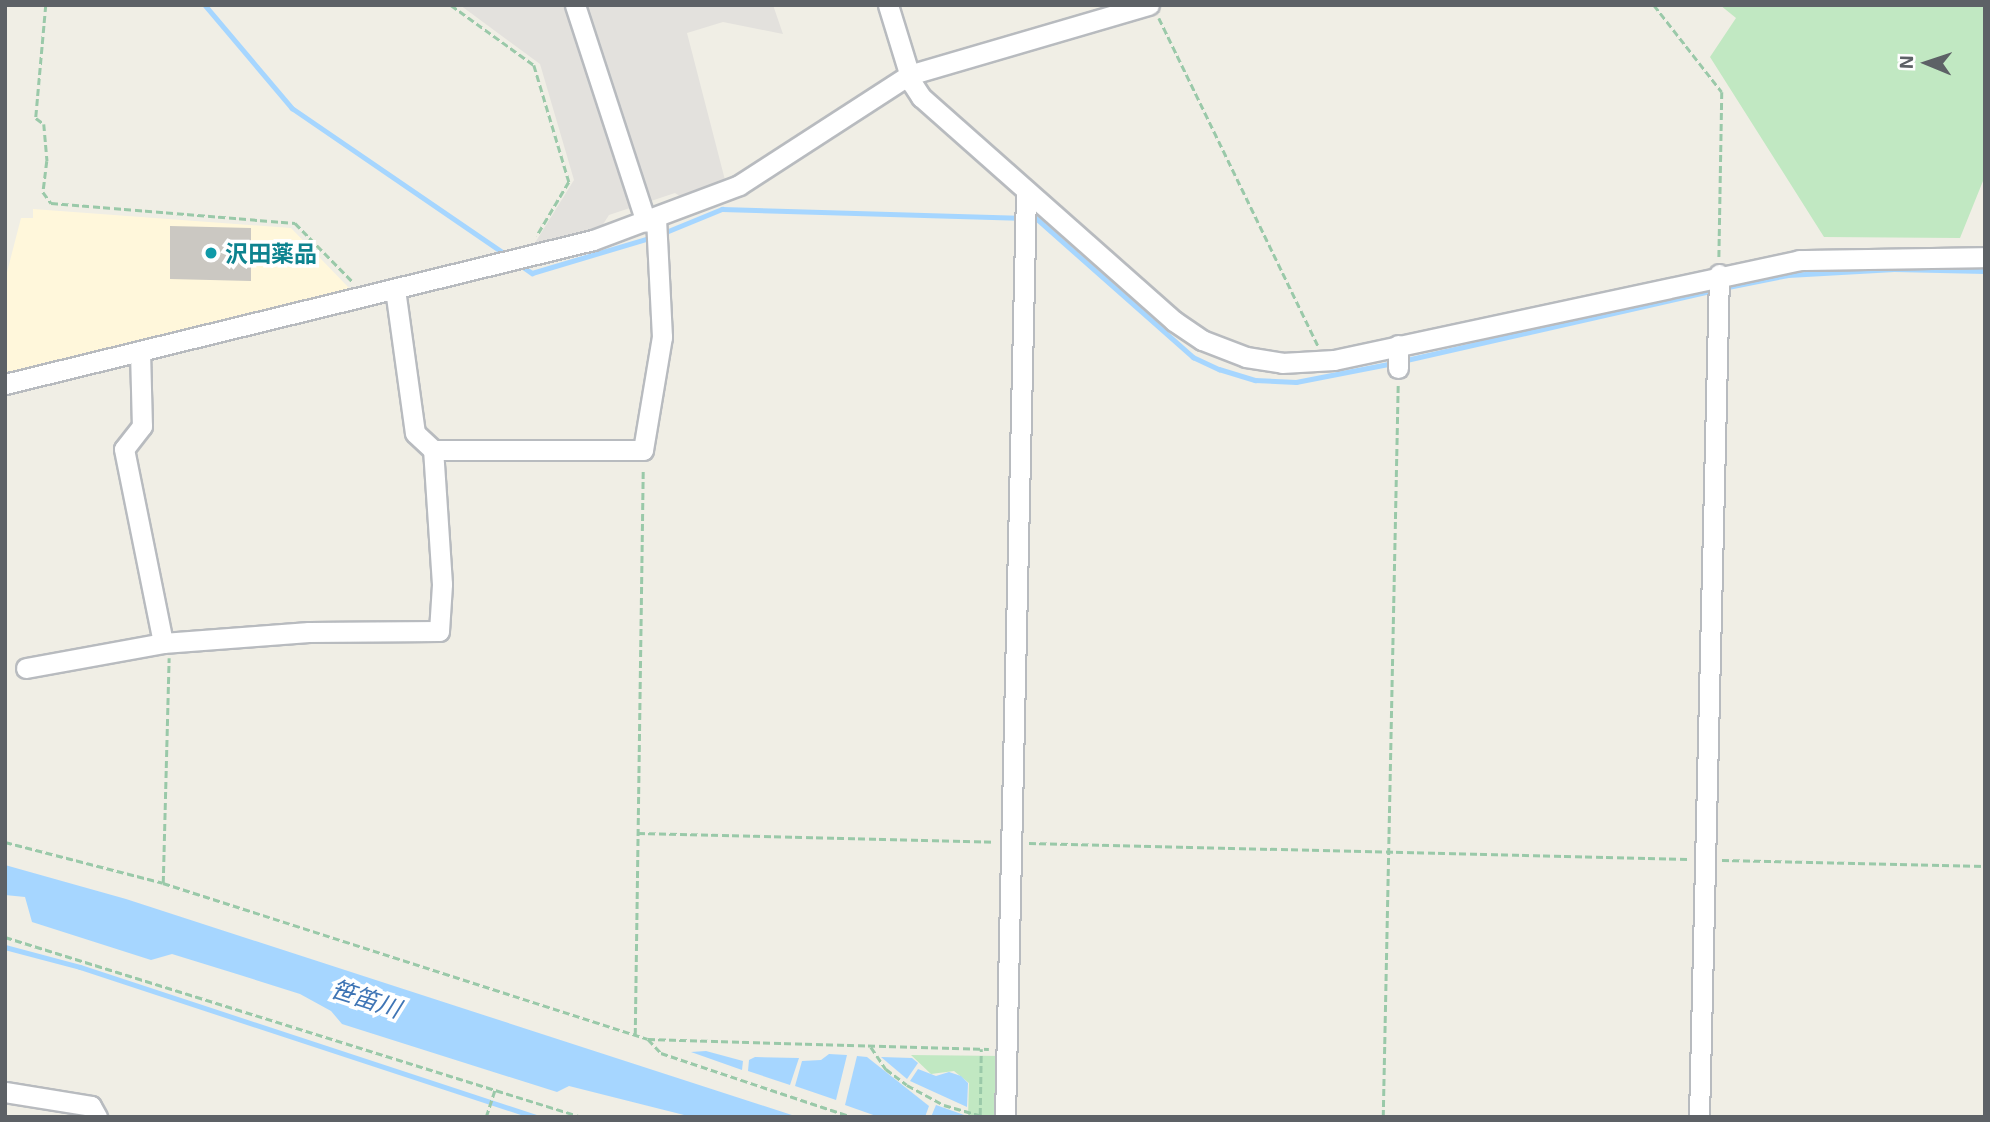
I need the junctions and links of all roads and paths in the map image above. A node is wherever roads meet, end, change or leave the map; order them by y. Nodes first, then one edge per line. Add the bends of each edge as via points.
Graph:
1 (46, 5) edge
2 (451, 5) edge
3 (575, 5) edge
4 (888, 5) edge
5 (1654, 5) edge
6 (1154, 11) edge
7 (909, 75) junction
8 (1025, 208) junction
9 (655, 229) junction
10 (1985, 257) edge
11 (525, 258) junction
12 (1719, 284) junction
13 (396, 289) junction
14 (367, 296) junction
15 (141, 351) junction
16 (1398, 357) junction
17 (1325, 361) junction
18 (5, 384) edge
19 (433, 450) junction
20 (643, 450) junction
21 (163, 643) junction
22 (26, 668) dead end
23 (638, 833) junction
24 (5, 842) edge
25 (1013, 842) junction
26 (1392, 851) junction
27 (1706, 860) junction
28 (1985, 866) edge
29 (163, 883) junction
30 (5, 937) edge
31 (635, 1035) junction
32 (649, 1039) junction
33 (871, 1047) junction
34 (981, 1049) junction
35 (1006, 1049) junction
36 (495, 1089) junction
37 (5, 1092) edge
38 (44, 1109) edge
39 (97, 1117) edge
40 (486, 1117) edge
41 (582, 1117) edge
42 (852, 1117) edge
43 (1005, 1117) edge
44 (1383, 1117) edge
45 (1699, 1117) edge

1 - 14 path via 36,118 44,124 47,161 43,192 51,203 295,223
2 - 11 path via 534,65 552,121 569,182
3 - 9 street
4 - 7 street
5 - 12 path via 1722,92
6 - 7 street
6 - 17 path
7 - 8 street via 921,97
7 - 9 street via 762,172
8 - 17 street via 1202,340 1263,361
8 - 25 street
9 - 11 street
9 - 20 street via 662,337
10 - 12 street via 1799,260
11 - 13 street
12 - 16 street
12 - 27 street
13 - 14 street
13 - 19 street via 415,433
14 - 15 street
15 - 18 street
15 - 21 street via 142,426 124,449
16 - 17 street
16 - 26 path
19 - 20 street
19 - 21 street via 442,584 439,631 309,632
20 - 23 path
21 - 22 street
21 - 29 path via 169,657
23 - 25 path
23 - 31 path
24 - 29 path
25 - 26 path
25 - 35 street
26 - 27 path
26 - 44 path
27 - 28 path
27 - 45 street
29 - 31 path
30 - 36 path
31 - 32 path
32 - 33 path
32 - 42 path via 661,1053
33 - 34 path
33 - 34 path via 886,1069 907,1085 944,1105 980,1115
34 - 35 path
35 - 43 street
36 - 40 path
36 - 41 path
37 - 38 street
38 - 39 street via 91,1106

